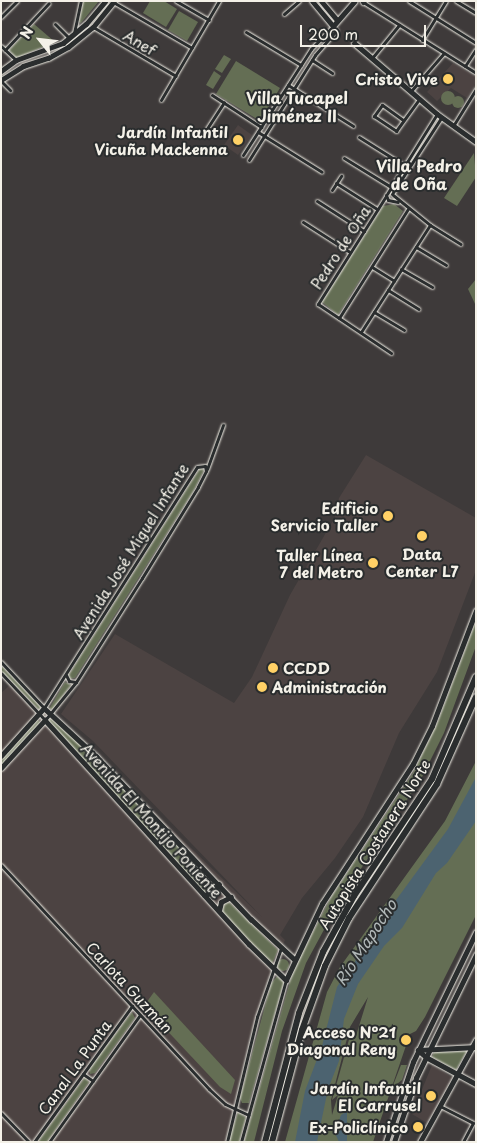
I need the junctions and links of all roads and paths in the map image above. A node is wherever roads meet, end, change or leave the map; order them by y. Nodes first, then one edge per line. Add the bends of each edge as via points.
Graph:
1 (17, 1) edge
2 (81, 1) edge
3 (105, 1) edge
4 (176, 1) edge
5 (219, 1) edge
6 (299, 1) edge
7 (312, 1) edge
8 (321, 1) edge
9 (355, 1) edge
10 (409, 1) edge
11 (446, 1) edge
12 (113, 2) edge
13 (363, 2) edge
14 (458, 2) edge
15 (49, 3) dead end
16 (476, 13) edge
17 (284, 14) dead end
18 (1, 17) edge
19 (435, 18) junction
20 (208, 20) junction
21 (337, 20) junction
22 (55, 24) dead end
23 (399, 25) junction
24 (93, 27) junction
25 (335, 28) junction
26 (246, 32) dead end
27 (72, 36) junction
28 (422, 40) junction
29 (354, 43) dead end
30 (476, 44) edge
31 (1, 46) edge
32 (192, 48) junction
33 (476, 49) edge
34 (5, 50) junction
35 (444, 53) junction
36 (372, 58) junction
37 (16, 60) junction
38 (312, 60) junction
39 (301, 65) junction
40 (465, 66) junction
41 (1, 71) edge
42 (332, 73) dead end
43 (476, 73) edge
44 (176, 76) junction
45 (1, 80) edge
46 (288, 84) junction
47 (294, 88) junction
48 (476, 89) edge
49 (10, 90) dead end
50 (410, 92) junction
51 (212, 95) dead end
52 (419, 99) junction
53 (161, 100) dead end
54 (224, 102) junction
55 (439, 116) junction
56 (403, 120) junction
57 (262, 126) junction
58 (353, 126) dead end
59 (452, 126) junction
60 (206, 130) dead end
61 (258, 132) junction
62 (265, 136) junction
63 (359, 137) dead end
64 (475, 141) edge
65 (243, 155) dead end
66 (344, 158) dead end
67 (249, 160) dead end
68 (405, 166) junction
69 (322, 172) dead end
70 (341, 176) dead end
71 (336, 183) junction
72 (392, 187) junction
73 (332, 190) dead end
74 (393, 195) junction
75 (388, 198) junction
76 (317, 201) dead end
77 (398, 202) junction
78 (377, 209) junction
79 (408, 209) junction
80 (303, 222) dead end
81 (430, 225) junction
82 (364, 231) junction
83 (460, 244) dead end
84 (416, 247) junction
85 (350, 252) junction
86 (446, 266) dead end
87 (372, 267) junction
88 (401, 269) junction
89 (394, 281) junction
90 (432, 287) dead end
91 (388, 290) junction
92 (418, 309) dead end
93 (374, 312) junction
94 (339, 318) junction
95 (404, 330) dead end
96 (361, 332) junction
97 (391, 353) dead end
98 (223, 425) dead end
99 (206, 470) junction
100 (476, 611) edge
101 (1, 662) edge
102 (1, 673) edge
103 (66, 675) junction
104 (476, 677) edge
105 (76, 682) junction
106 (476, 698) edge
107 (44, 708) junction
108 (39, 714) junction
109 (50, 714) junction
110 (45, 720) junction
111 (1, 756) edge
112 (1, 768) edge
113 (1, 865) edge
114 (219, 884) junction
115 (204, 896) junction
116 (230, 898) junction
117 (219, 911) junction
118 (476, 932) edge
119 (474, 939) edge
120 (281, 948) junction
121 (467, 949) junction
122 (476, 954) edge
123 (294, 960) junction
124 (273, 969) junction
125 (286, 980) junction
126 (132, 1006) junction
127 (140, 1015) junction
128 (476, 1040) edge
129 (474, 1047) edge
130 (430, 1049) junction
131 (418, 1050) junction
132 (426, 1057) junction
133 (83, 1074) junction
134 (458, 1074) junction
135 (93, 1081) junction
136 (476, 1084) edge
137 (440, 1106) junction
138 (234, 1108) junction
139 (1, 1113) edge
140 (249, 1115) junction
141 (29, 1142) edge
142 (34, 1142) edge
143 (49, 1142) edge
144 (227, 1142) edge
145 (241, 1142) edge
146 (265, 1142) edge
147 (272, 1142) edge
148 (386, 1142) edge
149 (394, 1142) edge
150 (420, 1142) edge
151 (463, 1142) edge

1 - 18 street
2 - 27 street
3 - 27 main road
4 - 20 street
5 - 20 street
6 - 17 street
7 - 25 main road
8 - 21 main road
9 - 21 main road
10 - 19 street
11 - 19 street
12 - 24 main road
12 - 32 street
13 - 23 street
14 - 16 street
15 - 34 street
19 - 28 street
19 - 30 street
20 - 32 street
21 - 25 main road
22 - 27 street
23 - 28 street
23 - 36 street
24 - 44 street, Anef
24 - 45 main road via 62,51 22,66
25 - 38 street
25 - 39 street
26 - 39 street
27 - 37 main road via 47,51
28 - 35 street
29 - 36 main road
31 - 34 street
32 - 44 street
33 - 40 street
34 - 37 street
35 - 40 street
35 - 50 street
36 - 50 main road
37 - 41 main road
38 - 42 street
38 - 47 street
39 - 46 street
40 - 43 street
44 - 53 street
45 - 49 street
46 - 47 street
46 - 57 street
47 - 58 street
47 - 62 street
48 - 59 street
50 - 52 main road
51 - 54 street
52 - 55 main road
52 - 56 street
54 - 57 street
54 - 60 street
55 - 59 main road
55 - 68 street, Pedro de Oña
55 - 74 street
56 - 56 street via 394,131 374,116 382,105
57 - 61 street
59 - 64 main road
61 - 62 street
61 - 65 street
62 - 67 street
62 - 69 street
63 - 68 street
66 - 72 street
68 - 72 street, Pedro de Oña
70 - 71 street
71 - 73 street
71 - 78 street
72 - 75 street, Pedro de Oña
74 - 75 street
74 - 75 street
74 - 77 street
75 - 77 street
75 - 78 street, Pedro de Oña
76 - 82 street
77 - 79 street
78 - 82 street, Pedro de Oña
79 - 81 street
79 - 87 street
80 - 85 street
81 - 83 street
81 - 84 street
82 - 85 street, Pedro de Oña
84 - 86 street
84 - 88 street
85 - 94 street, Pedro de Oña via 318,304
87 - 89 street
87 - 94 street
88 - 89 street
88 - 90 street
89 - 91 street
91 - 92 street
91 - 93 street
93 - 95 street
93 - 96 street
94 - 96 street
96 - 97 street
98 - 99 street
99 - 103 street, Avenida José Miguel Infante via 204,465 197,467
99 - 105 street, Avenida José Miguel Infante
100 - 123 street via 432,726 413,764 322,904
101 - 107 street
102 - 108 street, Avenida El Montijo Poniente
103 - 105 street via 69,681
103 - 107 street, Avenida José Miguel Infante
104 - 146 highway, Autopista Costanera Norte via 428,784 350,902 323,952 299,1013
105 - 109 street, Avenida José Miguel Infante
106 - 147 highway, Autopista Costanera Norte via 437,784 349,918 325,966 302,1030
107 - 108 street, Avenida José Miguel Infante
107 - 109 street
108 - 110 street, Avenida El Montijo Poniente
108 - 111 street, Avenida José Miguel Infante
109 - 110 street, Avenida José Miguel Infante
109 - 114 street via 97,757
110 - 112 street, Avenida José Miguel Infante
110 - 115 street, Avenida El Montijo Poniente
113 - 126 street, Carlota Guzmán
114 - 115 street via 212,893
114 - 116 street
115 - 117 street, Avenida El Montijo Poniente
116 - 117 street via 221,902
116 - 120 street
117 - 124 street, Avenida El Montijo Poniente
118 - 119 street
119 - 121 street
120 - 123 street
120 - 124 street
121 - 122 street
121 - 131 street
122 - 130 street
123 - 125 street
124 - 125 street, Avenida El Montijo Poniente
124 - 138 street
125 - 140 street
126 - 127 street, Carlota Guzmán
126 - 133 street, Canal La Punta
127 - 135 street, Canal La Punta
127 - 138 street, Carlota Guzmán via 209,1089
128 - 129 street
129 - 130 street
129 - 134 street
130 - 131 street
130 - 132 street
131 - 132 street
131 - 148 street
132 - 134 street
132 - 149 street
133 - 135 street
133 - 142 street, Canal La Punta
134 - 136 street
134 - 137 street
135 - 143 street, Canal La Punta
137 - 150 street
137 - 151 street via 473,1123
138 - 140 street, Carlota Guzmán
138 - 144 street
139 - 141 street
140 - 145 street

